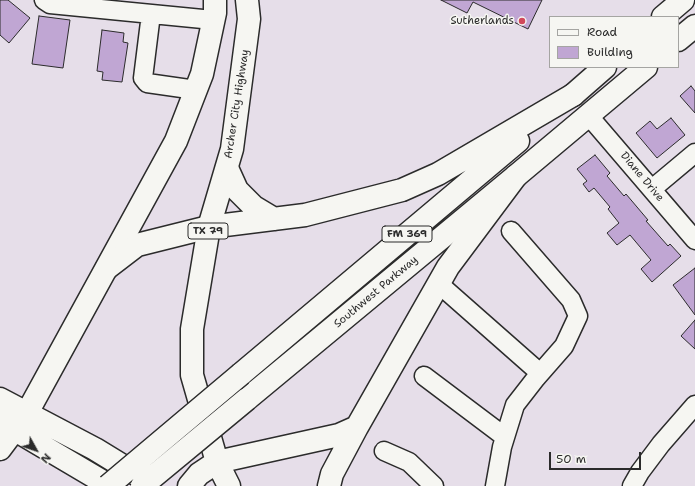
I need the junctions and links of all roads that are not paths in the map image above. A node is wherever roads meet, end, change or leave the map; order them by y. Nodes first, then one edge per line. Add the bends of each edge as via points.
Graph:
1 (44, 0) edge
2 (247, 0) edge
3 (683, 0) edge
4 (214, 10) edge
5 (151, 14) junction
6 (665, 16) edge
7 (695, 26) edge
8 (679, 39) edge
9 (604, 68) edge
10 (645, 68) edge
11 (196, 90) junction
12 (573, 95) junction
13 (588, 115) junction
14 (695, 153) edge
15 (227, 168) junction
16 (516, 176) junction
17 (652, 189) junction
18 (274, 219) junction
19 (209, 227) junction
20 (511, 231) dead end
21 (695, 240) edge
22 (107, 268) junction
23 (439, 284) junction
24 (540, 373) junction
25 (424, 376) dead end
26 (0, 399) edge
27 (695, 404) edge
28 (14, 421) edge
29 (357, 427) junction
30 (505, 437) junction
31 (0, 449) edge
32 (384, 451) dead end
33 (217, 462) junction
34 (109, 486) edge
35 (142, 486) edge
36 (154, 486) edge
37 (189, 486) edge
38 (229, 486) edge
39 (329, 486) edge
40 (434, 486) edge
41 (495, 486) edge
42 (632, 486) edge

1 - 5 street via 50,4
2 - 15 main road, Archer City Highway / TX 79 via 249,19 244,70
3 - 6 main road
4 - 5 street
4 - 11 main road via 202,74
5 - 11 street via 143,78 147,83
7 - 8 main road
9 - 12 main road, FM 369
10 - 13 main road, Southwest Parkway / FM 369
11 - 22 main road via 176,141
12 - 18 main road via 445,170 402,190 305,215
12 - 34 main road, FM 369, bridge
13 - 16 main road, Southwest Parkway / FM 369
13 - 17 street, Diane Drive
14 - 17 street
15 - 18 main road via 237,190 254,207
15 - 19 main road, Archer City Highway / TX 79
16 - 23 main road via 448,267
16 - 35 main road, Southwest Parkway / FM 369, bridge
17 - 21 street, Diane Drive
18 - 19 main road
19 - 22 main road via 137,246
19 - 33 main road, Archer City Highway / TX 79 via 192,329 192,375
20 - 24 street via 571,300 578,316 564,346
22 - 28 main road
23 - 24 street
23 - 29 main road
24 - 30 street via 515,405
25 - 30 street
26 - 28 main road
27 - 42 street via 657,449
28 - 31 main road
28 - 34 main road
28 - 36 main road via 95,449
29 - 33 main road via 339,435
29 - 39 main road via 332,474
30 - 41 street
32 - 40 street via 410,462
33 - 37 main road via 199,474
33 - 38 main road, Archer City Highway / TX 79

